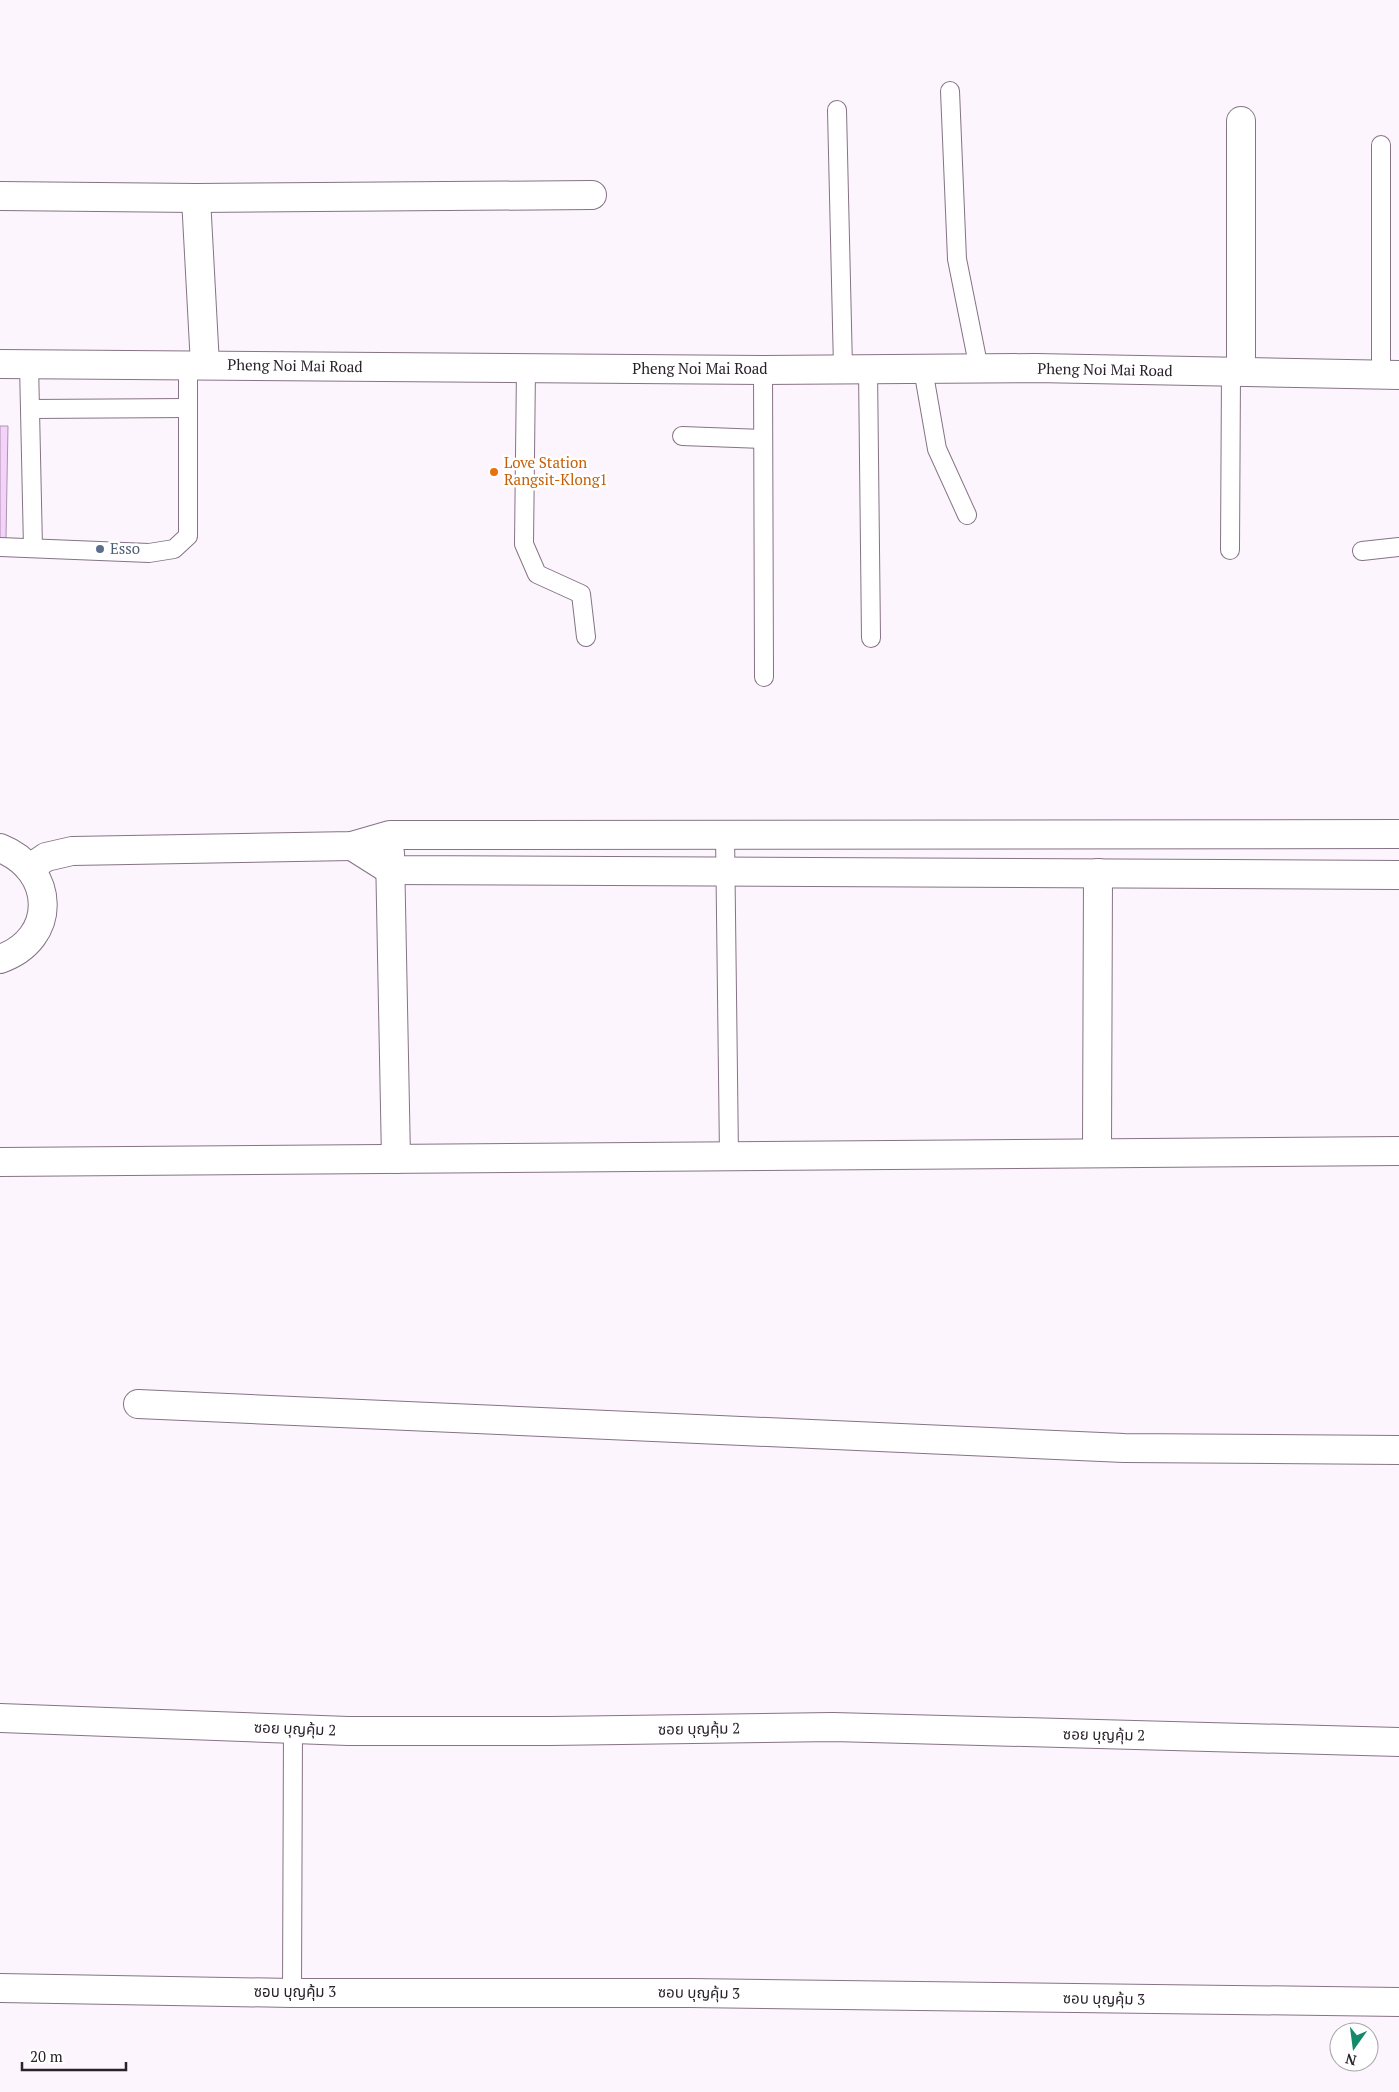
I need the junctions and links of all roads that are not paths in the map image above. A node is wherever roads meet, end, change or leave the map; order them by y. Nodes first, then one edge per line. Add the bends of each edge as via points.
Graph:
1 (950, 91) dead end
2 (837, 110) dead end
3 (1240, 121) dead end
4 (1381, 146) dead end
5 (592, 195) dead end
6 (0, 196) edge
7 (196, 198) junction
8 (0, 364) edge
9 (29, 364) junction
10 (196, 365) junction
11 (526, 368) junction
12 (856, 368) junction
13 (923, 369) junction
14 (979, 369) junction
15 (763, 370) junction
16 (1236, 371) junction
17 (1390, 375) edge
18 (30, 408) junction
19 (188, 408) junction
20 (682, 436) dead end
21 (763, 439) junction
22 (967, 515) dead end
23 (0, 546) edge
24 (1399, 547) edge
25 (33, 548) junction
26 (1230, 550) dead end
27 (1362, 551) dead end
28 (586, 637) dead end
29 (871, 638) dead end
30 (764, 677) dead end
31 (725, 834) junction
32 (1399, 834) edge
33 (390, 835) junction
34 (352, 846) junction
35 (0, 848) edge
36 (30, 868) junction
37 (390, 870) junction
38 (726, 872) junction
39 (1098, 873) junction
40 (1399, 875) edge
41 (0, 959) edge
42 (1399, 1151) edge
43 (1097, 1153) junction
44 (729, 1156) junction
45 (396, 1159) junction
46 (0, 1162) edge
47 (138, 1404) dead end
48 (1399, 1450) edge
49 (0, 1718) edge
50 (293, 1729) junction
51 (1399, 1742) edge
52 (0, 1988) edge
53 (292, 1993) junction
54 (1399, 2002) edge

1 - 14 lane via 957,259
2 - 12 lane
3 - 16 street
4 - 17 lane
5 - 7 street
6 - 7 street
7 - 10 street
8 - 9 street, Pheng Noi Mai Road
9 - 10 street, Pheng Noi Mai Road
9 - 18 lane
10 - 11 street, Pheng Noi Mai Road
10 - 19 lane
11 - 15 street, Pheng Noi Mai Road
11 - 28 lane via 524,544 537,574 582,594
12 - 13 street, Pheng Noi Mai Road
12 - 15 street, Pheng Noi Mai Road
12 - 29 lane
13 - 14 street, Pheng Noi Mai Road
13 - 22 lane via 937,449
14 - 16 street, Pheng Noi Mai Road
15 - 21 lane
16 - 17 street, Pheng Noi Mai Road
16 - 26 lane
18 - 19 lane
18 - 25 lane
19 - 25 lane via 188,536 174,549 149,553
20 - 21 lane
21 - 30 lane
23 - 25 lane
24 - 27 lane
31 - 32 street
31 - 33 street
31 - 38 lane
33 - 34 street
33 - 37 street
34 - 36 street via 72,851 46,858
34 - 37 street
35 - 36 street via 15,854
36 - 41 street via 43,898 41,918 32,937 13,955
37 - 38 street
37 - 45 street
38 - 39 street
38 - 44 lane
39 - 40 street
39 - 43 street
42 - 43 street
43 - 44 street
44 - 45 street
45 - 46 street
47 - 48 street via 1124,1448
49 - 50 street, ซอย บุญคุ้ม 2
50 - 51 street, ซอย บุญคุ้ม 2 via 832,1728
50 - 53 lane
52 - 53 street, ซอบ บุญคุ้ม 3
53 - 54 street, ซอบ บุญคุ้ม 3 via 497,1992

